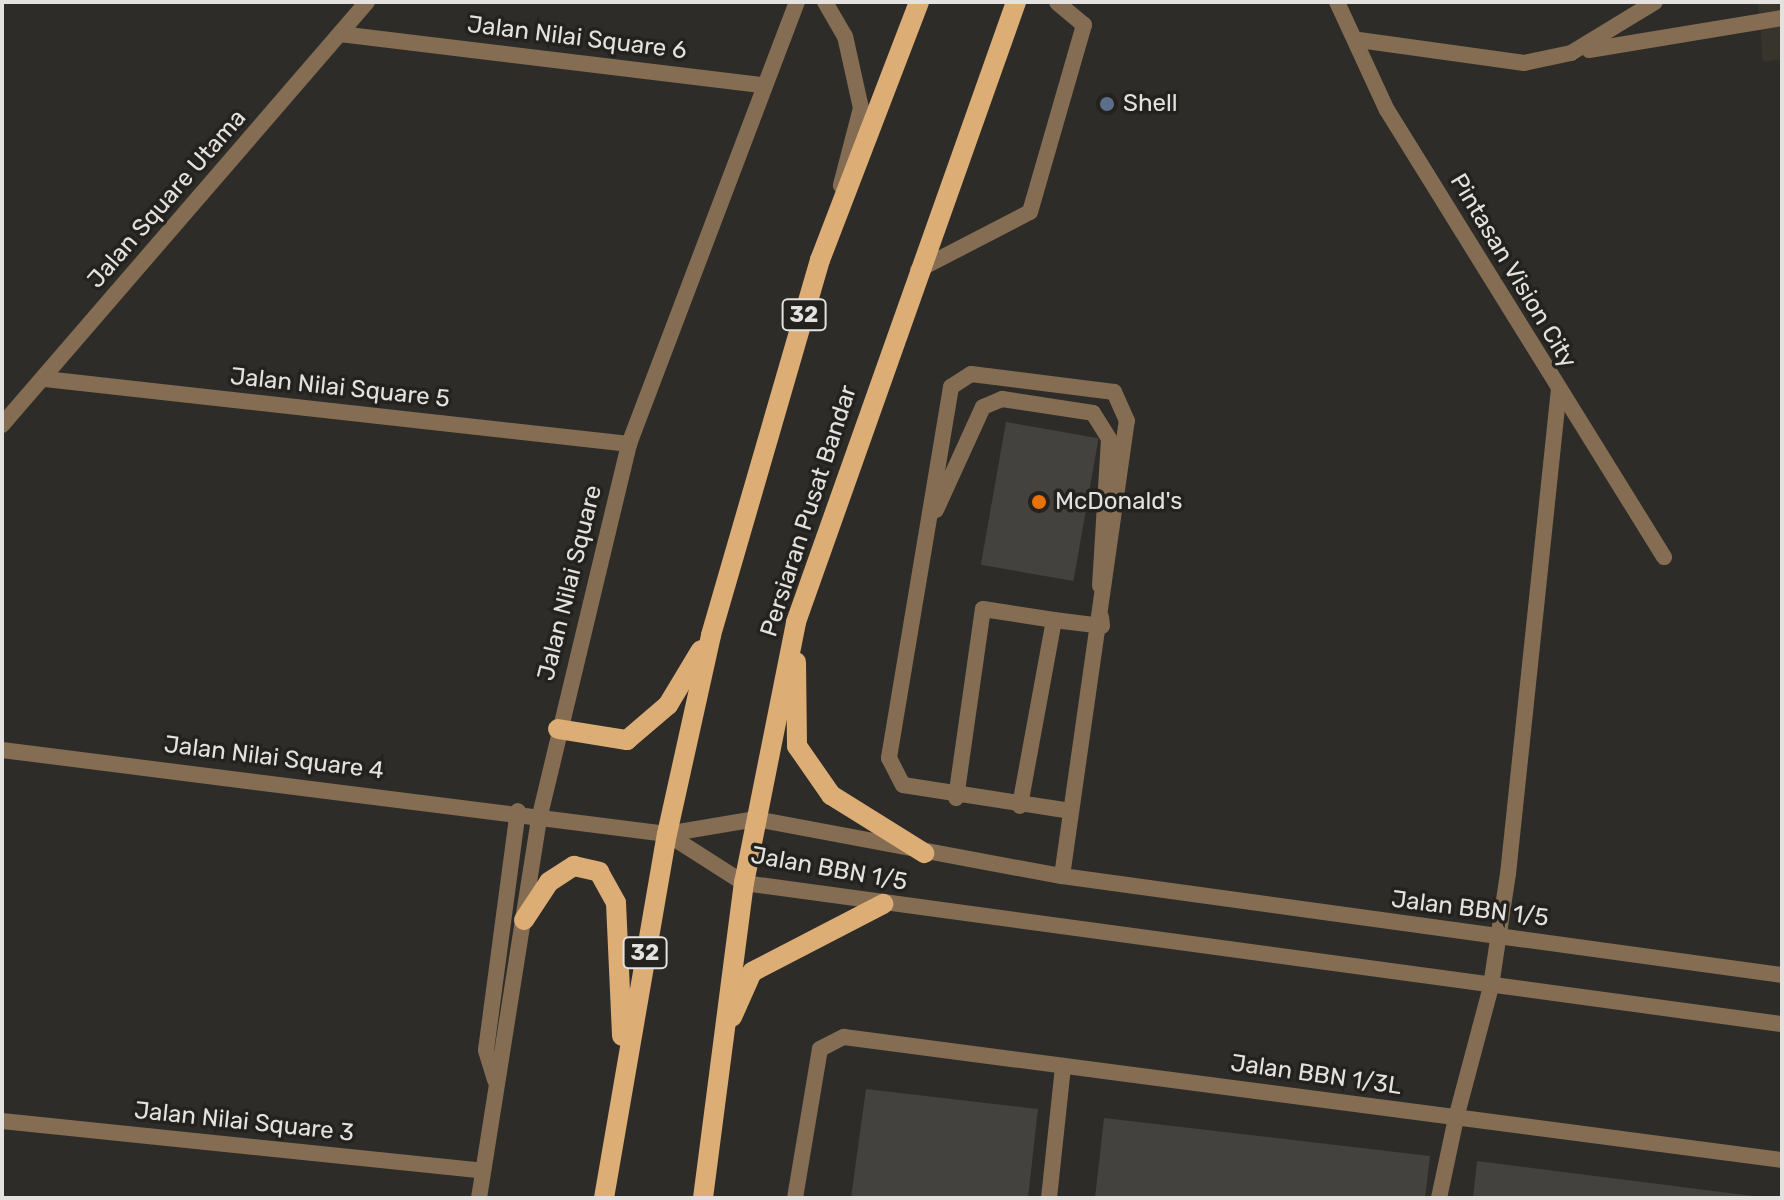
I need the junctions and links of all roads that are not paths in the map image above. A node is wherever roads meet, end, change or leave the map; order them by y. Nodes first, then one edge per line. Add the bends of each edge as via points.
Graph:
1 (367, 2) edge
2 (797, 2) edge
3 (825, 2) edge
4 (919, 2) edge
5 (1016, 2) edge
6 (1057, 2) edge
7 (1655, 2) edge
8 (1341, 4) edge
9 (1782, 18) edge
10 (340, 34) junction
11 (1359, 40) junction
12 (1571, 53) junction
13 (761, 85) junction
14 (820, 260) junction
15 (918, 270) junction
16 (45, 379) junction
17 (1559, 391) junction
18 (2, 425) edge
19 (629, 444) junction
20 (926, 533) junction
21 (1664, 557) dead end
22 (1054, 620) junction
23 (796, 622) junction
24 (1102, 626) junction
25 (711, 635) junction
26 (558, 729) junction
27 (2, 750) edge
28 (956, 798) junction
29 (1020, 806) junction
30 (518, 811) junction
31 (1071, 811) junction
32 (540, 815) junction
33 (756, 819) junction
34 (667, 834) junction
35 (924, 853) junction
36 (1062, 876) junction
37 (744, 883) junction
38 (883, 904) junction
39 (524, 920) junction
40 (1499, 938) junction
41 (1782, 975) edge
42 (1491, 986) junction
43 (1782, 1024) edge
44 (722, 1041) junction
45 (1063, 1066) junction
46 (623, 1072) junction
47 (495, 1080) junction
48 (1456, 1118) junction
49 (2, 1121) edge
50 (1782, 1160) edge
51 (482, 1171) junction
52 (479, 1198) edge
53 (604, 1198) edge
54 (703, 1198) edge
55 (795, 1198) edge
56 (1049, 1198) edge
57 (1439, 1198) edge

1 - 10 street, Jalan Square Utama
2 - 13 street, Jalan Nilai Square
3 - 14 street via 845,36 861,108
4 - 14 main road, 32
5 - 15 main road, Persiaran Pusat Bandar
6 - 15 street via 1084,25 1030,212
7 - 12 street
8 - 11 street, Pintasan Vision City
9 - 12 street
10 - 13 street, Jalan Nilai Square 6
10 - 16 street, Jalan Square Utama
11 - 12 street via 1477,61 1524,63
11 - 17 street, Pintasan Vision City via 1387,110
13 - 19 street, Jalan Nilai Square
14 - 25 main road, 32
15 - 23 main road, Persiaran Pusat Bandar
16 - 18 street, Jalan Square Utama
16 - 19 street, Jalan Nilai Square 5
17 - 21 street, Pintasan Vision City
17 - 40 street
19 - 26 street, Jalan Nilai Square
20 - 24 street via 983,407 1002,399 1093,413 1109,439 1097,542
20 - 24 street via 951,387 971,374 1114,392 1127,421
20 - 28 street via 889,758 903,785
22 - 24 street
22 - 28 street via 983,609
22 - 29 street
23 - 33 main road, Persiaran Pusat Bandar
23 - 35 main road via 797,746 831,795
24 - 31 street
25 - 26 main road via 668,705 627,740
25 - 34 main road, 32
26 - 32 street, Jalan Nilai Square
27 - 30 street, Jalan Nilai Square 4
28 - 29 street
29 - 31 street
30 - 32 street, Jalan Nilai Square 4
30 - 47 street via 486,1050
31 - 36 street
32 - 34 street, Jalan Nilai Square 4
32 - 39 street, Jalan Nilai Square
33 - 34 street, Jalan BBN 1/5
33 - 35 street, Jalan BBN 1/5
33 - 37 main road, Persiaran Pusat Bandar
34 - 37 street, Jalan BBN 1/5
34 - 46 main road, 32
35 - 36 street, Jalan BBN 1/5
36 - 40 street, Jalan BBN 1/5
37 - 38 street, Jalan BBN 1/5
37 - 44 main road, Persiaran Pusat Bandar
38 - 42 street, Jalan BBN 1/5
38 - 44 main road via 752,972
39 - 46 main road via 549,882 574,866 599,872 616,903
39 - 47 street, Jalan Nilai Square via 507,1052
40 - 41 street, Jalan BBN 1/5
40 - 42 street
42 - 43 street, Jalan BBN 1/5
42 - 48 street
44 - 54 main road, Persiaran Pusat Bandar
45 - 48 street, Jalan BBN 1/3L
45 - 55 street, Jalan BBN 1/3L via 844,1037 820,1049
45 - 56 street
46 - 53 main road, 32
47 - 51 street, Jalan Nilai Square
48 - 50 street, Jalan BBN 1/3L
48 - 57 street
49 - 51 street, Jalan Nilai Square 3
51 - 52 street, Jalan Nilai Square

